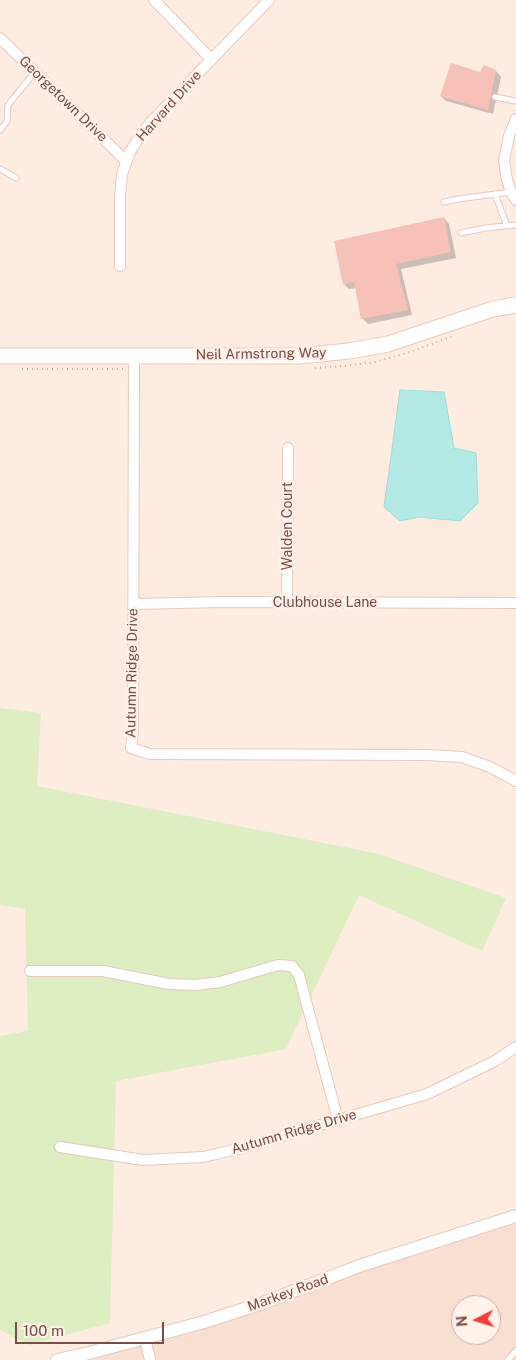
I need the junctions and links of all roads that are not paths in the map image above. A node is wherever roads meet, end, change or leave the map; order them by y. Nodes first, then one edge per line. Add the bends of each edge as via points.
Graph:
1 (154, 0) edge
2 (269, 0) edge
3 (0, 38) edge
4 (212, 59) junction
5 (36, 72) junction
6 (495, 97) dead end
7 (516, 101) edge
8 (516, 119) edge
9 (0, 130) edge
10 (126, 161) junction
11 (0, 169) edge
12 (16, 178) dead end
13 (495, 194) junction
14 (514, 196) edge
15 (444, 202) dead end
16 (516, 225) edge
17 (507, 226) junction
18 (461, 233) dead end
19 (120, 266) dead end
20 (516, 305) edge
21 (0, 356) edge
22 (134, 356) junction
23 (288, 448) dead end
24 (287, 603) junction
25 (516, 603) edge
26 (134, 604) junction
27 (516, 781) edge
28 (30, 971) dead end
29 (516, 1047) edge
30 (338, 1120) junction
31 (60, 1147) dead end
32 (516, 1216) edge
33 (145, 1338) junction
34 (516, 1351) edge
35 (57, 1360) edge
36 (150, 1360) edge
37 (508, 1360) edge

1 - 4 street
2 - 4 street, Harvard Drive
3 - 5 street, Georgetown Drive
4 - 10 street, Harvard Drive via 150,123
5 - 9 lane via 8,105 7,121
5 - 10 street, Georgetown Drive
6 - 7 lane
8 - 14 street via 504,161
10 - 19 street, Harvard Drive via 120,197
11 - 12 lane
13 - 14 lane
13 - 15 lane
13 - 17 lane
16 - 17 lane
17 - 18 lane
20 - 22 main road, Neil Armstrong Way via 388,344 349,351 299,356
21 - 22 main road, Neil Armstrong Way
22 - 26 street, Autumn Ridge Drive
23 - 24 street, Walden Court
24 - 25 street, Clubhouse Lane
24 - 26 street, Clubhouse Lane
26 - 27 street, Autumn Ridge Drive via 131,748 150,754 462,757
28 - 30 street via 103,971 169,984 195,985 220,982 278,965 292,966 299,975
29 - 30 street, Autumn Ridge Drive via 427,1094
30 - 31 street, Autumn Ridge Drive via 203,1157 143,1160
32 - 33 street, Markey Road via 362,1265 250,1307
33 - 35 street, Markey Road
33 - 36 street
34 - 37 lane

